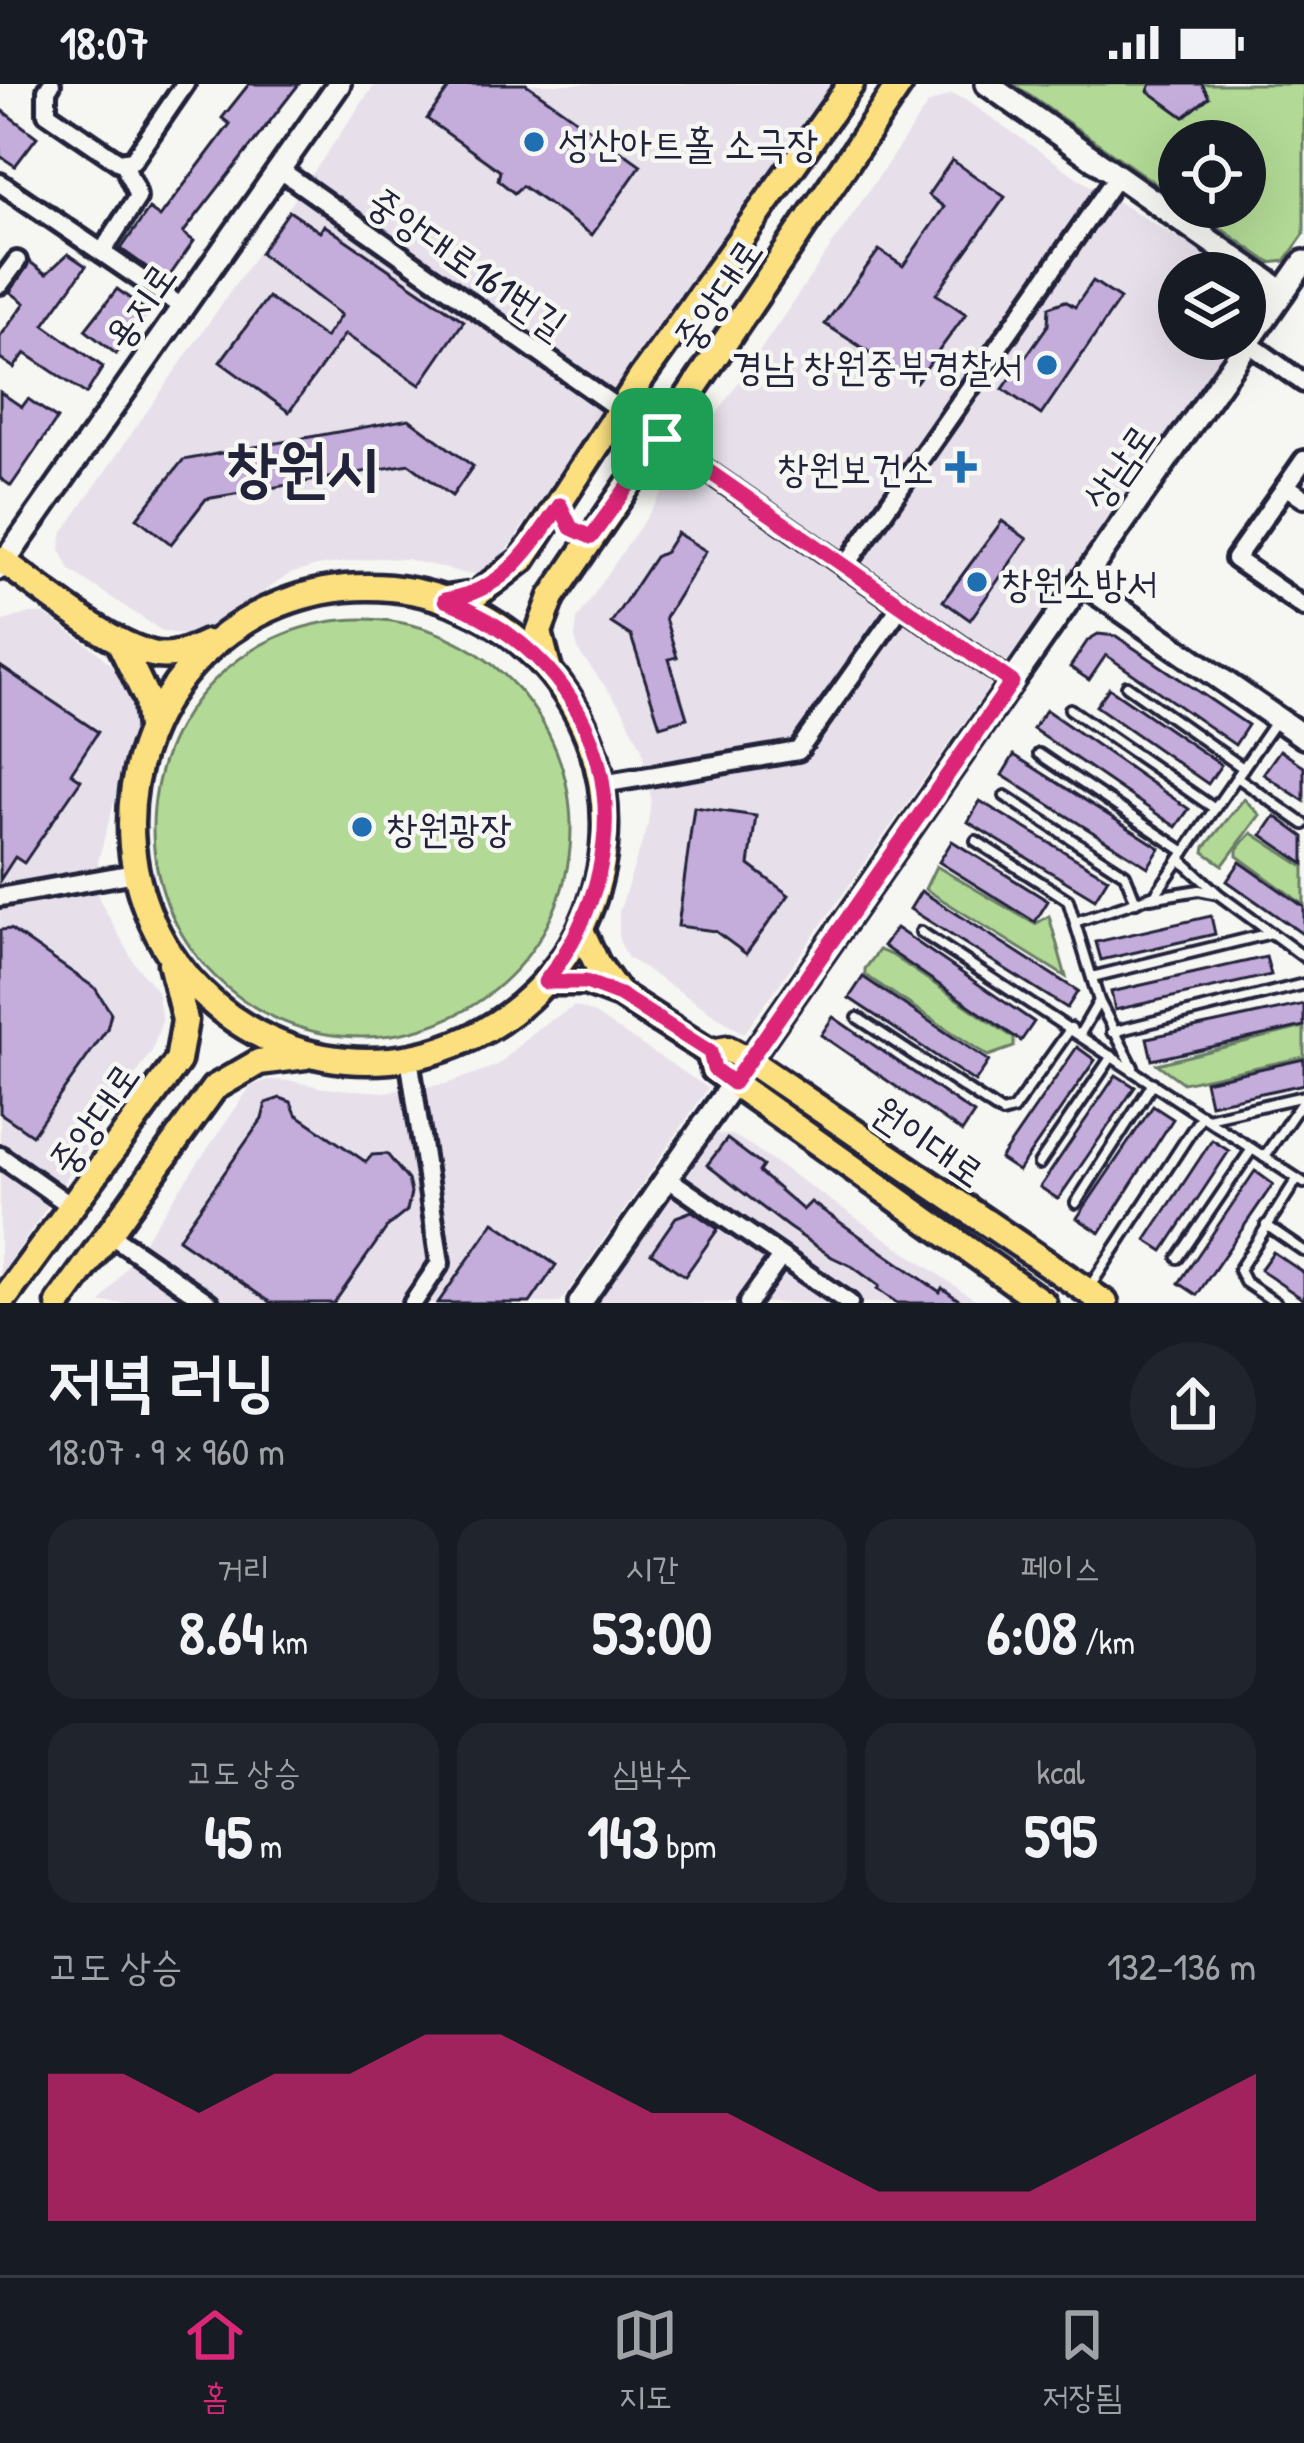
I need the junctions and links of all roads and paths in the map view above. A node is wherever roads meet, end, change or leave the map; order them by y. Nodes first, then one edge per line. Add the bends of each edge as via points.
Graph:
1 (51, 84) edge
2 (185, 84) edge
3 (339, 84) edge
4 (851, 84) edge
5 (900, 84) edge
6 (987, 84) edge
7 (126, 161) junction
8 (279, 169) junction
9 (1118, 175) junction
10 (0, 182) edge
11 (102, 253) junction
12 (17, 261) dead end
13 (1304, 262) edge
14 (0, 284) edge
15 (1283, 292) junction
16 (182, 307) junction
17 (1266, 317) edge
18 (1266, 356) edge
19 (1236, 360) edge
20 (1304, 383) edge
21 (620, 410) junction
22 (662, 439) junction
23 (1304, 460) edge
24 (1286, 485) junction
25 (1304, 498) edge
26 (560, 505) junction
27 (591, 537) junction
28 (1, 563) edge
29 (845, 567) junction
30 (1081, 582) junction
31 (445, 600) junction
32 (901, 606) junction
33 (1304, 607) edge
34 (240, 624) junction
35 (119, 641) junction
36 (549, 670) junction
37 (1012, 682) junction
38 (1126, 686) dead end
39 (1070, 709) dead end
40 (1276, 718) junction
41 (150, 729) junction
42 (1304, 737) edge
43 (1039, 754) dead end
44 (1243, 768) junction
45 (1237, 777) junction
46 (602, 784) junction
47 (1005, 796) dead end
48 (1215, 809) junction
49 (1304, 824) edge
50 (976, 841) dead end
51 (1183, 856) junction
52 (135, 873) junction
53 (1218, 894) junction
54 (0, 897) edge
55 (1149, 898) junction
56 (1136, 902) junction
57 (1076, 922) junction
58 (580, 930) junction
59 (921, 932) dead end
60 (1271, 933) junction
61 (170, 955) junction
62 (1304, 957) edge
63 (1092, 977) junction
64 (545, 982) junction
65 (1304, 984) edge
66 (620, 995) junction
67 (1099, 1001) junction
68 (858, 1018) dead end
69 (1076, 1031) junction
70 (1112, 1032) junction
71 (710, 1052) junction
72 (314, 1055) junction
73 (1113, 1056) junction
74 (409, 1058) junction
75 (748, 1060) junction
76 (1138, 1073) junction
77 (733, 1083) junction
78 (1153, 1083) junction
79 (1304, 1098) edge
80 (1204, 1117) junction
81 (1252, 1149) junction
82 (0, 1156) edge
83 (1264, 1157) junction
84 (1039, 1165) dead end
85 (667, 1178) junction
86 (1301, 1181) edge
87 (1076, 1203) dead end
88 (74, 1208) junction
89 (1267, 1225) junction
90 (108, 1233) junction
91 (1304, 1251) edge
92 (781, 1257) junction
93 (1178, 1258) dead end
94 (1091, 1299) edge
95 (1, 1303) edge
96 (59, 1303) edge
97 (209, 1303) edge
98 (413, 1303) edge
99 (580, 1303) edge
100 (748, 1303) edge
101 (849, 1303) edge
102 (1043, 1303) edge
103 (1276, 1303) edge

1 - 7 street via 46,112
2 - 7 street
3 - 8 main road, 용지로
4 - 21 main road, 중앙대로
5 - 22 main road, 중앙대로
6 - 9 main road
7 - 11 street via 137,198
8 - 16 main road, 용지로
8 - 21 street, 중앙대로161번길
9 - 15 main road
9 - 29 street
10 - 11 street
11 - 16 street
12 - 14 street
13 - 15 main road, 상남로
15 - 17 main road, 상남로
16 - 28 main road, 용지로
18 - 20 street
19 - 30 main road, 상남로
21 - 26 main road, 중앙대로
22 - 27 main road, 중앙대로
22 - 29 street
23 - 24 street
24 - 25 street
24 - 33 street via 1235,559
26 - 27 main road via 571,528
26 - 31 main road, 중앙대로 via 523,559 476,595
27 - 36 main road, 중앙대로 via 539,632
28 - 35 main road
29 - 32 street
30 - 37 main road, 상남로
30 - 40 main road
31 - 34 main road via 392,588 339,589
31 - 36 main road via 501,628
32 - 37 street
32 - 46 street via 798,752
34 - 35 main road via 178,655 156,656
34 - 41 main road via 187,670
35 - 41 main road via 146,699
36 - 46 main road via 583,723
37 - 75 main road, 상남로
38 - 44 lane
39 - 48 lane
40 - 42 main road
40 - 44 lane
41 - 52 main road via 132,790
43 - 51 lane
44 - 45 lane
45 - 48 lane
45 - 49 lane
46 - 58 main road via 603,859
47 - 56 lane via 1125,874
48 - 51 lane
50 - 57 lane via 1064,896
51 - 53 lane
51 - 55 lane
52 - 54 street
52 - 61 main road
53 - 55 lane
53 - 60 lane
55 - 56 lane
56 - 57 lane
57 - 63 lane
58 - 64 main road
58 - 66 main road, 원이대로
59 - 69 lane
60 - 62 lane
60 - 63 lane
61 - 72 main road via 232,1018
61 - 88 main road, 중앙대로 via 184,1020 178,1060
63 - 67 lane
64 - 66 main road, 원이대로 via 586,982
64 - 74 main road via 483,1031
65 - 70 lane
66 - 71 main road, 원이대로
67 - 69 lane
67 - 70 lane
68 - 69 lane via 1002,1113 1013,1110
69 - 73 lane
70 - 76 lane
71 - 75 main road, 원이대로 via 728,1049
71 - 77 main road, 원이대로 via 714,1069
72 - 74 main road
72 - 90 main road, 중앙대로 via 260,1062 214,1088
73 - 76 lane
73 - 84 lane
74 - 98 street via 440,1263
75 - 77 main road, 상남로
75 - 94 main road, 원이대로
76 - 78 lane
77 - 85 main road, 상남로
77 - 102 main road, 원이대로
78 - 80 lane
78 - 87 lane
79 - 80 lane
79 - 83 lane
80 - 81 lane
80 - 94 lane
81 - 83 lane
81 - 93 lane
82 - 88 street
83 - 86 lane
85 - 92 street
85 - 99 main road, 상남로
86 - 89 lane
88 - 95 main road, 중앙대로
89 - 91 lane
89 - 103 lane via 1239,1270
90 - 96 main road, 중앙대로
90 - 97 street
92 - 100 street
92 - 101 street

